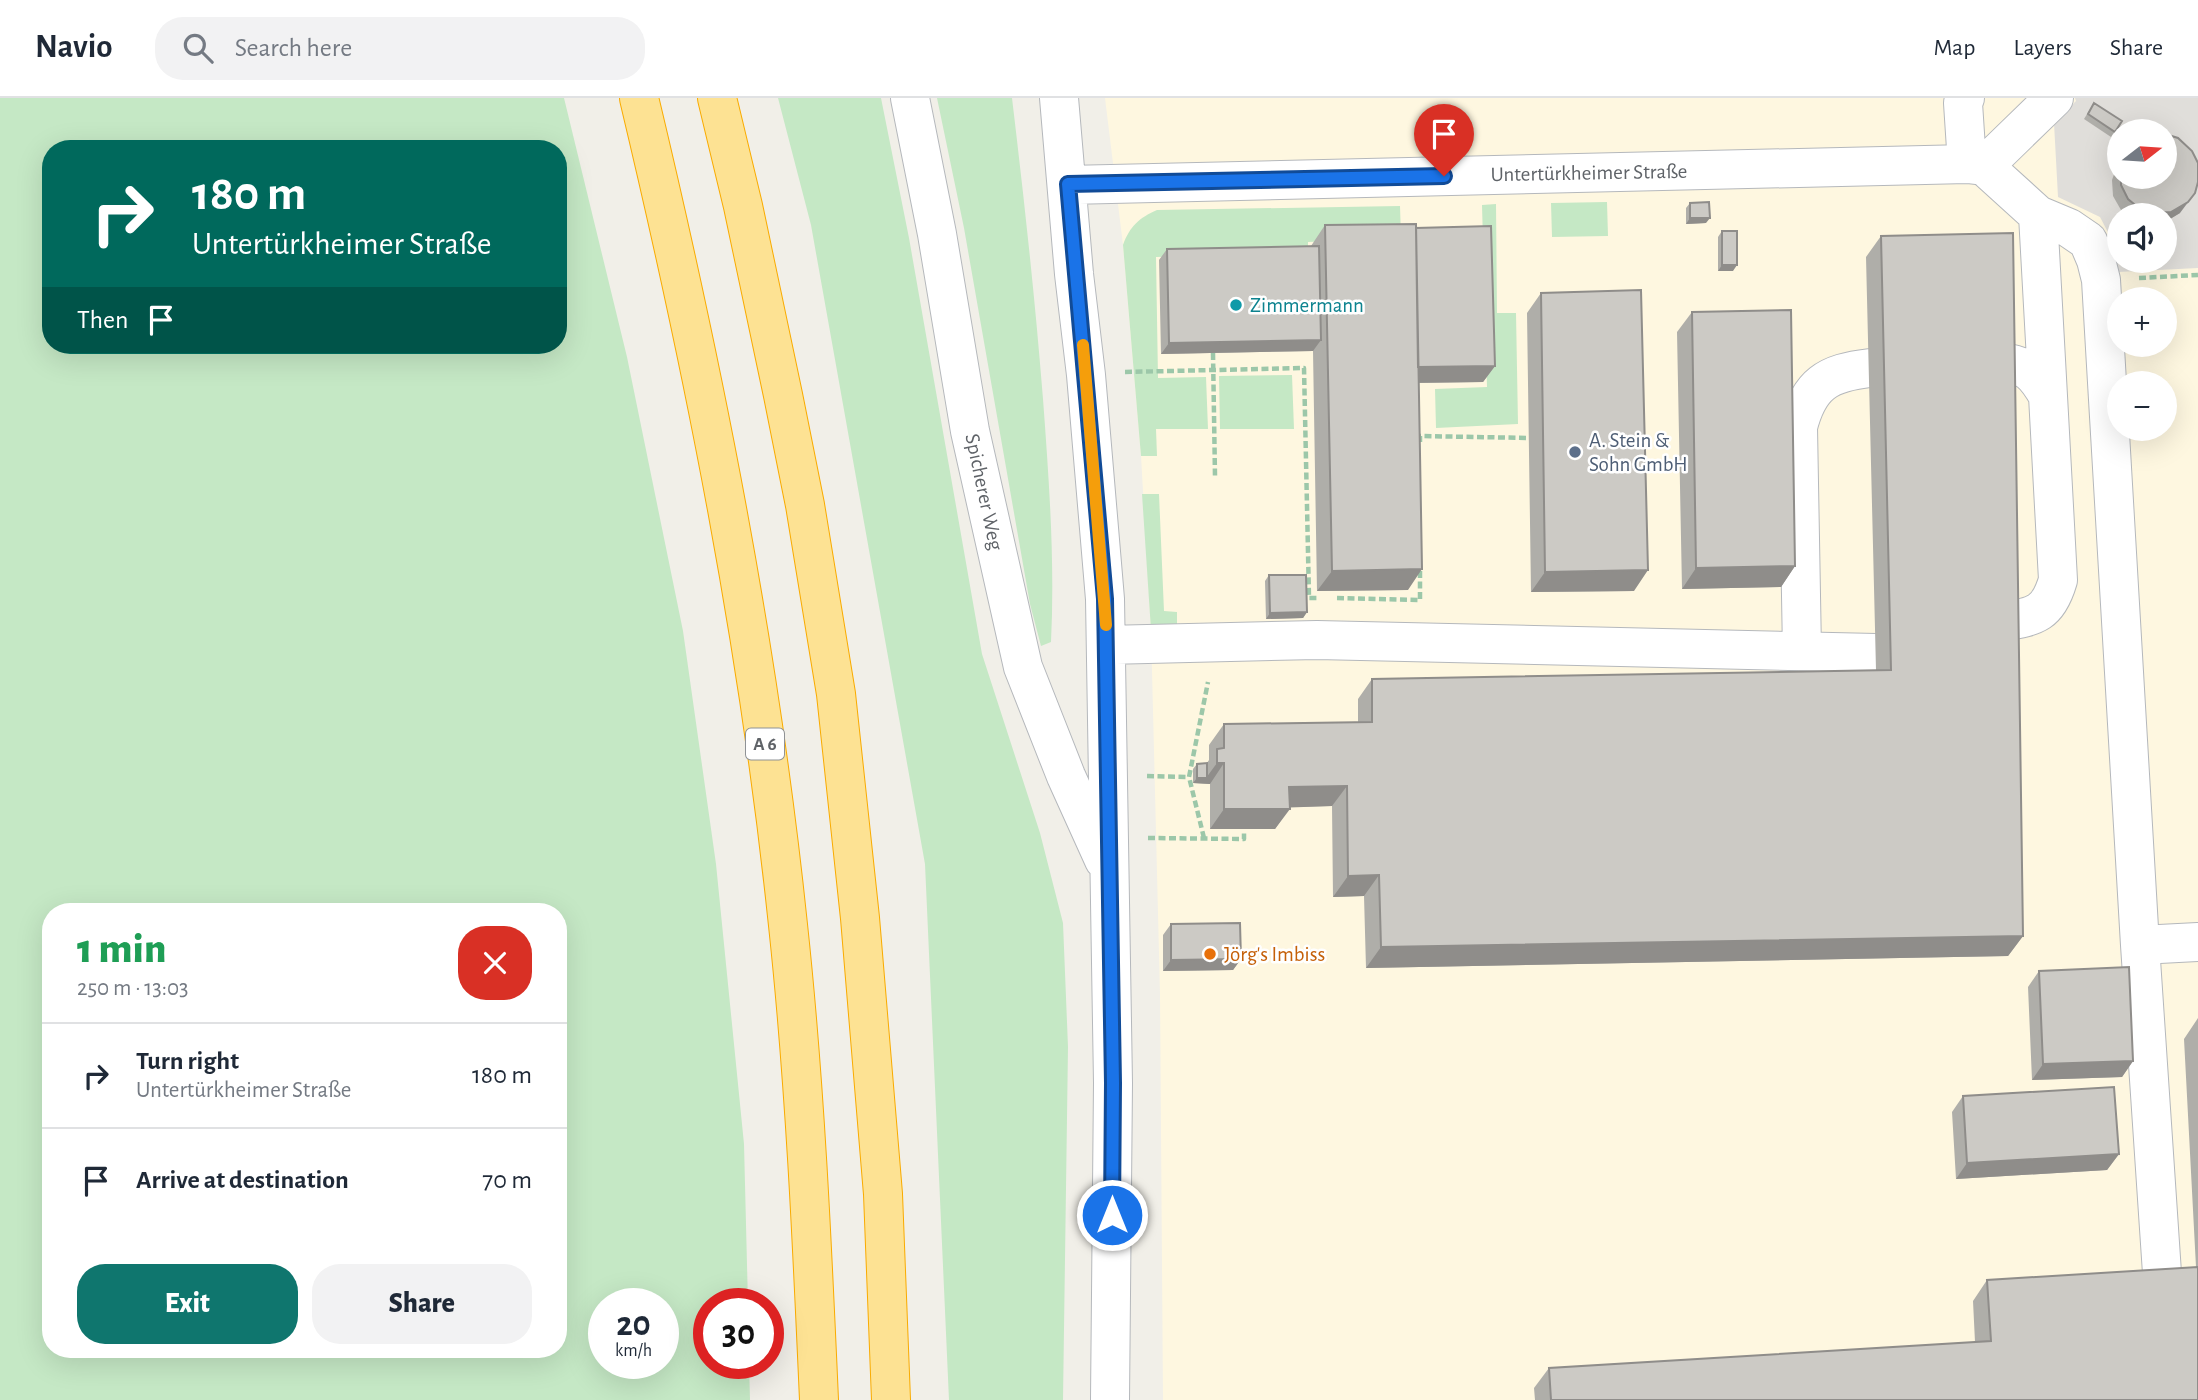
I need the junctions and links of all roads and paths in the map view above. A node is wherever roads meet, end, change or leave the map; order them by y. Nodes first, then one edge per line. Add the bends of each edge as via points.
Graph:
1 (639, 98) edge
2 (717, 98) edge
3 (910, 98) edge
4 (1059, 98) edge
5 (1965, 98) edge
6 (2054, 98) edge
7 (1975, 165) junction
8 (1068, 184) junction
9 (2038, 215) junction
10 (2198, 275) edge
11 (2101, 280) junction
12 (1213, 353) edge
13 (2000, 362) edge
14 (1870, 368) dead end
15 (1213, 370) junction
16 (1134, 371) dead end
17 (2048, 396) junction
18 (1529, 438) dead end
19 (1420, 450) edge
20 (1215, 476) dead end
21 (1420, 559) edge
22 (1323, 598) dead end
23 (1336, 598) edge
24 (2003, 622) edge
25 (1214, 643) junction
26 (1106, 645) junction
27 (1802, 650) junction
28 (1876, 653) dead end
29 (1154, 776) dead end
30 (1189, 776) junction
31 (1244, 830) edge
32 (1156, 838) dead end
33 (1204, 838) junction
34 (1109, 871) junction
35 (2198, 942) edge
36 (2140, 945) junction
37 (2163, 1289) edge
38 (819, 1400) edge
39 (891, 1400) edge
40 (1110, 1400) edge

1 - 38 highway, A 6 via 711,419 761,712 792,965 810,1185
2 - 39 highway via 786,409 836,694 882,1180
3 - 34 street, Spicherer Weg via 970,431 1023,667
4 - 8 street
5 - 7 street
6 - 7 street
7 - 8 street, Untertürkheimer Straße
7 - 9 street
8 - 26 street
9 - 11 street via 2088,241
9 - 17 street
10 - 11 path
11 - 36 street
12 - 15 path
13 - 17 street via 2029,371
14 - 27 street via 1828,377 1803,407 1798,427
15 - 16 path
15 - 20 path
15 - 22 path via 1304,368 1309,598
17 - 24 street via 2058,580 2053,598 2042,612
18 - 19 path via 1420,436
21 - 23 path via 1420,600
25 - 26 street
25 - 27 street via 1331,640
25 - 30 path
26 - 34 street
27 - 28 street
29 - 30 path
30 - 33 path
31 - 33 path via 1244,839
32 - 33 path
34 - 40 street via 1113,1083
35 - 36 street
36 - 37 street

